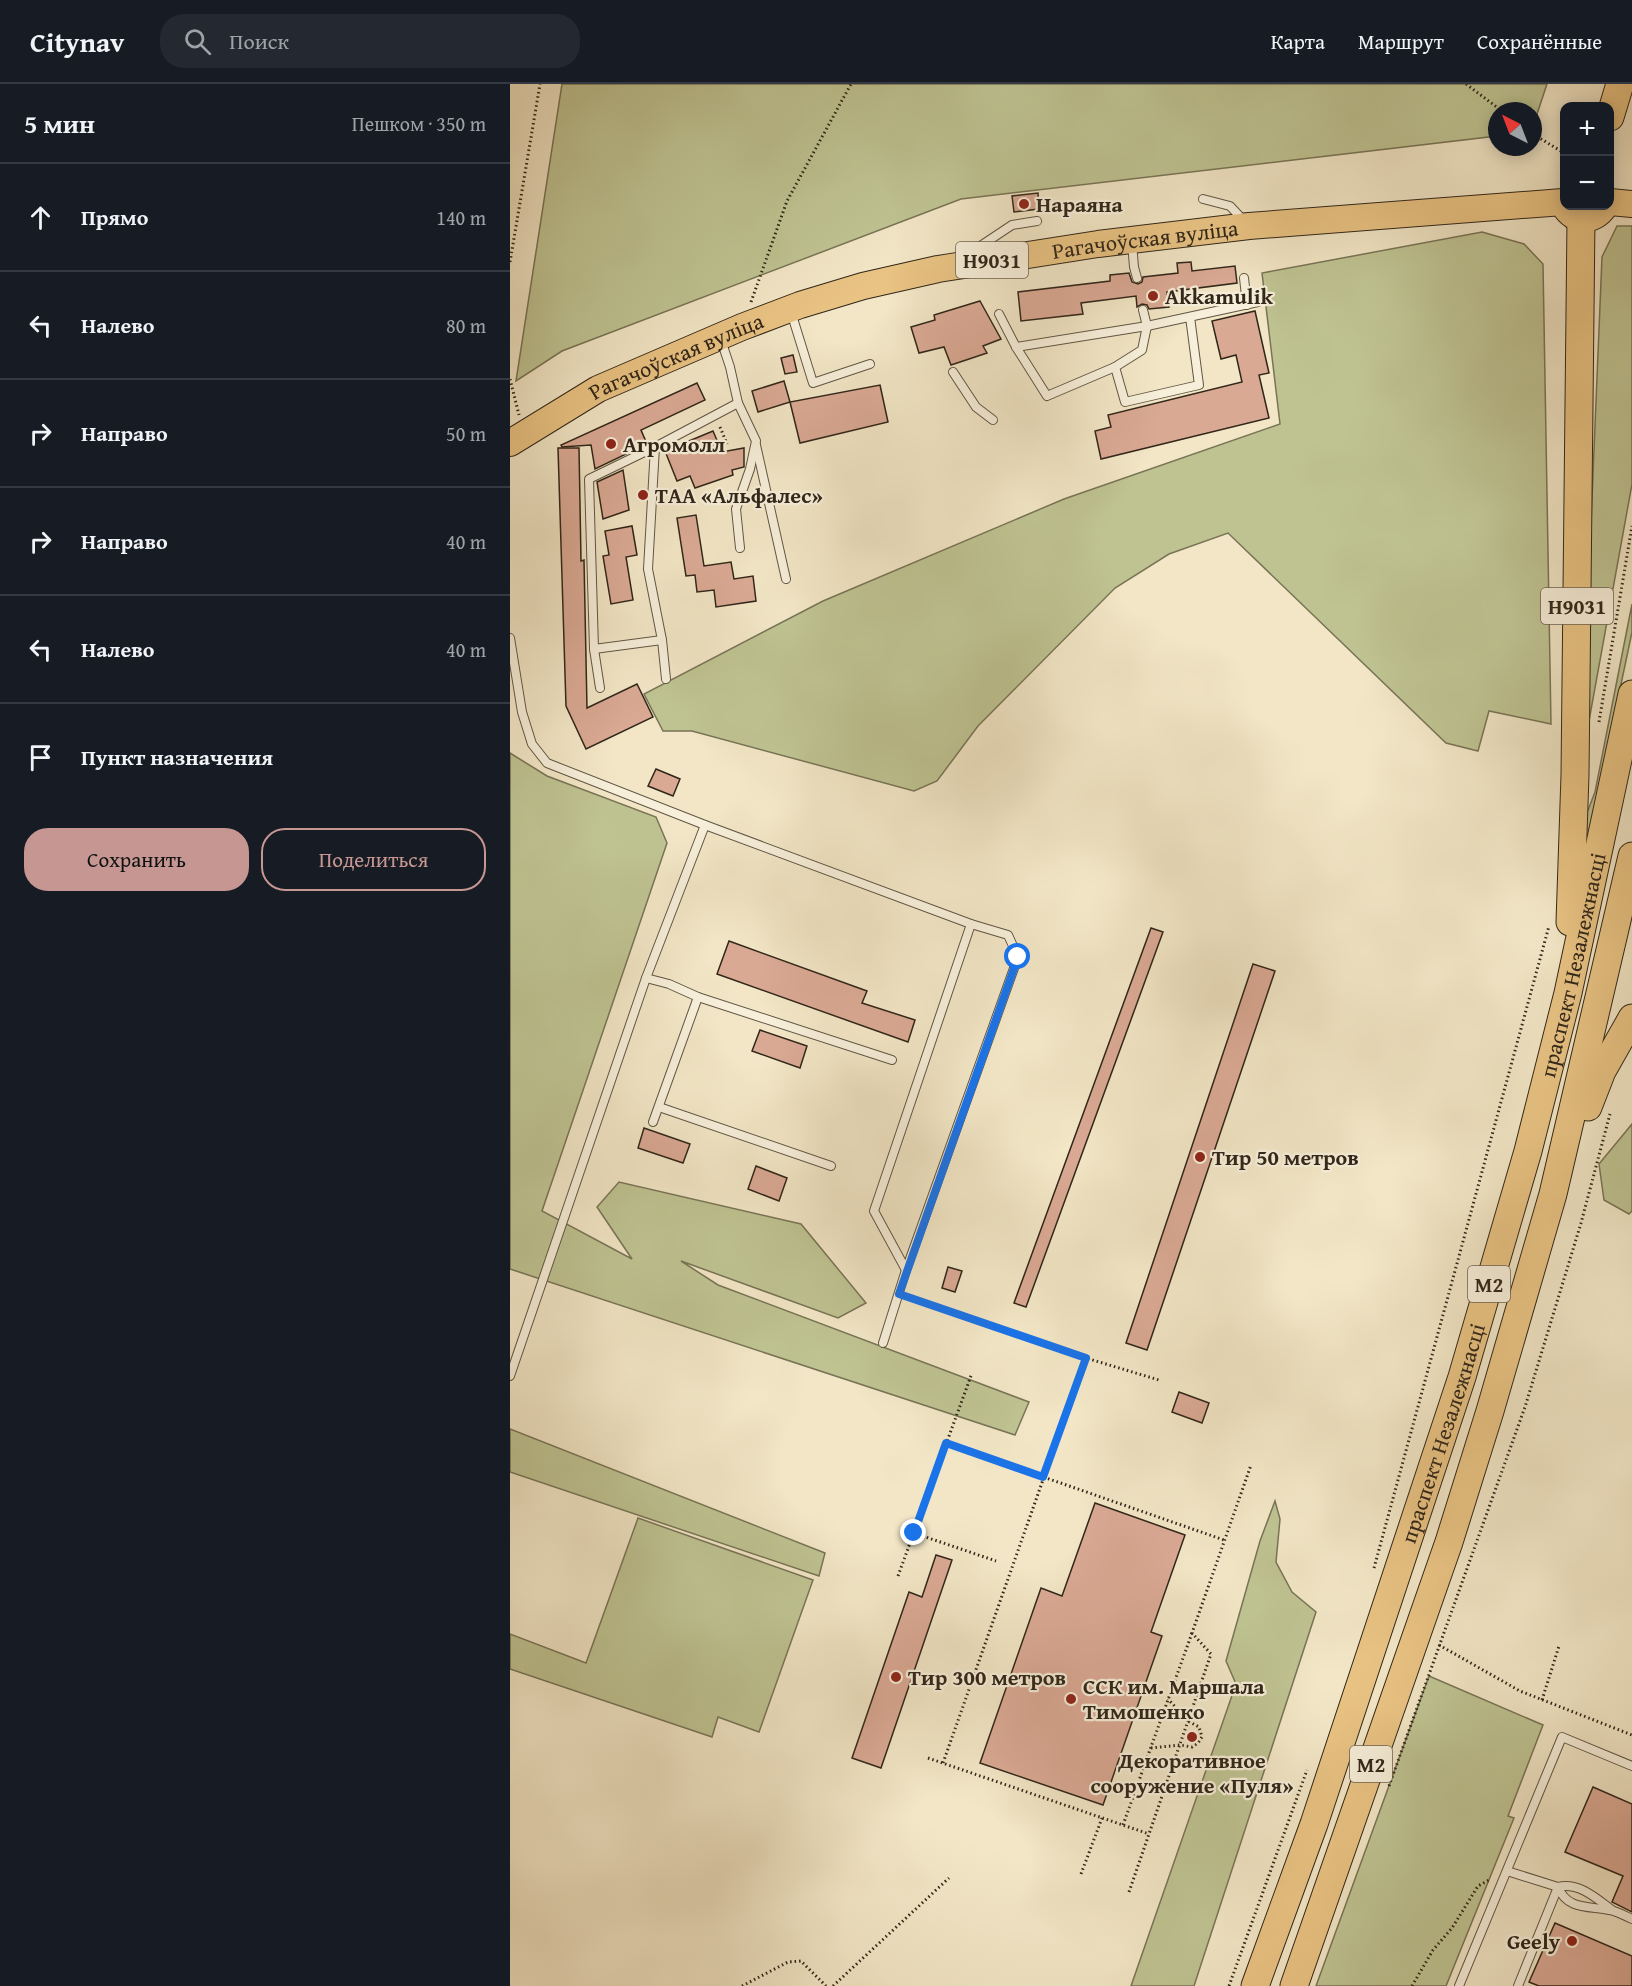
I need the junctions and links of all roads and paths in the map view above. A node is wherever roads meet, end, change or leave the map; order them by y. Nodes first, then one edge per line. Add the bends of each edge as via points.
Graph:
1 (540, 84) edge
2 (851, 84) edge
3 (1466, 84) edge
4 (1620, 84) edge
5 (1490, 102) edge
6 (1614, 104) edge
7 (1542, 140) edge
8 (1560, 151) edge
9 (1203, 199) dead end
10 (1614, 202) edge
11 (1632, 204) edge
12 (1560, 205) edge
13 (1574, 210) edge
14 (1037, 221) dead end
15 (1249, 226) junction
16 (1132, 239) junction
17 (510, 262) edge
18 (975, 263) junction
19 (1137, 278) dead end
20 (1244, 278) dead end
21 (1258, 303) dead end
22 (1247, 305) junction
23 (790, 309) junction
24 (1143, 310) dead end
25 (999, 314) dead end
26 (1190, 317) junction
27 (1147, 326) junction
28 (731, 332) junction
29 (1016, 347) junction
30 (870, 364) dead end
31 (1115, 367) junction
32 (953, 372) dead end
33 (510, 379) edge
34 (738, 403) junction
35 (715, 414) junction
36 (993, 420) dead end
37 (517, 439) edge
38 (756, 441) junction
39 (727, 444) dead end
40 (655, 447) junction
41 (1632, 526) edge
42 (740, 548) dead end
43 (786, 579) dead end
44 (510, 638) edge
45 (662, 640) junction
46 (594, 649) junction
47 (666, 679) dead end
48 (600, 688) dead end
49 (1632, 694) edge
50 (1597, 732) dead end
51 (705, 825) junction
52 (1632, 856) edge
53 (1551, 918) dead end
54 (970, 924) junction
55 (646, 978) junction
56 (1568, 993) junction
57 (698, 997) junction
58 (1632, 1018) edge
59 (891, 1060) dead end
60 (1612, 1106) dead end
61 (659, 1107) junction
62 (653, 1122) dead end
63 (831, 1166) dead end
64 (1553, 1194) junction
65 (906, 1270) junction
66 (899, 1294) junction
67 (883, 1343) dead end
68 (1086, 1358) junction
69 (972, 1373) dead end
70 (510, 1376) edge
71 (1159, 1380) dead end
72 (946, 1443) junction
73 (1251, 1465) dead end
74 (1043, 1477) junction
75 (914, 1533) junction
76 (1224, 1540) junction
77 (996, 1561) dead end
78 (1373, 1573) dead end
79 (898, 1576) dead end
80 (1192, 1633) junction
81 (1439, 1645) junction
82 (1559, 1646) dead end
83 (1429, 1676) dead end
84 (1168, 1699) junction
85 (1542, 1700) junction
86 (1188, 1721) junction
87 (1632, 1735) edge
88 (1180, 1745) junction
89 (1150, 1749) junction
90 (928, 1758) dead end
91 (943, 1763) junction
92 (1309, 1764) dead end
93 (1632, 1766) edge
94 (1102, 1818) junction
95 (1123, 1825) junction
96 (1149, 1834) junction
97 (1507, 1871) junction
98 (1081, 1874) dead end
99 (949, 1878) dead end
100 (1558, 1887) junction
101 (1129, 1892) dead end
102 (1612, 1910) junction
103 (1632, 1919) edge
104 (742, 1986) edge
105 (826, 1986) edge
106 (833, 1986) edge
107 (1229, 1986) edge
108 (1255, 1986) edge
109 (1294, 1986) edge
110 (1412, 1986) edge
111 (1459, 1986) edge
112 (1518, 1986) edge

1 - 17 path
2 - 28 path via 787,201
3 - 5 path
4 - 6 highway
7 - 8 path
9 - 15 lane via 1230,206
10 - 11 main road
12 - 15 main road, Рагачоўская вуліца / Н9031
13 - 56 highway, Н9031 via 1575,775
14 - 18 lane via 1012,225 987,241 979,247
15 - 16 main road, Рагачоўская вуліца / Н9031
16 - 18 main road, Рагачоўская вуліца / Н9031
16 - 19 lane
18 - 23 main road, Рагачоўская вуліца / Н9031 via 863,286
20 - 22 lane
21 - 22 lane
22 - 26 lane
23 - 28 main road, Рагачоўская вуліца / Н9031
23 - 30 lane via 813,383
24 - 27 lane
25 - 29 lane
26 - 27 lane
26 - 31 lane via 1199,385 1125,402
27 - 29 lane
27 - 31 lane via 1142,350
28 - 34 lane via 730,367
28 - 37 main road, Рагачоўская вуліца / Н9031 via 598,389
29 - 31 lane via 1047,396
32 - 36 lane via 976,407
33 - 37 path
34 - 35 lane
34 - 38 lane
35 - 39 path
35 - 40 lane
38 - 42 lane via 736,509
38 - 43 lane
40 - 45 lane via 648,569
40 - 46 lane via 589,479
41 - 50 path
44 - 51 lane via 522,712 532,744 548,764
45 - 46 lane
45 - 47 lane
46 - 48 lane
49 - 56 highway, праспект Незалежнасці / М2
51 - 54 lane
51 - 55 lane
52 - 64 highway, праспект Незалежнасці / М2
53 - 78 path
54 - 65 lane via 874,1211
54 - 65 lane via 1008,935 1018,957
55 - 57 lane
55 - 70 lane
56 - 108 highway, праспект Незалежнасці / М2 via 1528,1151 1462,1377 1314,1824
57 - 59 lane
57 - 61 lane
58 - 64 highway via 1602,1071
60 - 81 path via 1525,1407
61 - 62 lane
61 - 63 lane
64 - 109 highway, праспект Незалежнасці / М2 via 1449,1542
65 - 66 lane
66 - 67 lane
66 - 68 path
68 - 71 path
68 - 74 path
69 - 72 path
72 - 74 path
72 - 75 path
73 - 76 path
74 - 76 path
74 - 91 path
75 - 77 path
75 - 79 path
76 - 80 path
80 - 84 path
80 - 86 path via 1211,1654
81 - 83 path
81 - 85 path
82 - 85 path
84 - 86 path
84 - 89 path
85 - 87 path
86 - 88 path
86 - 88 path via 1199,1727 1202,1737 1192,1747
88 - 89 path
88 - 96 path
89 - 95 path
90 - 91 path
91 - 94 path
92 - 107 path
93 - 97 lane via 1562,1737
94 - 95 path
94 - 98 path
95 - 96 path
96 - 101 path
97 - 100 lane
97 - 110 path via 1478,1886
97 - 111 lane
99 - 106 path
100 - 102 lane via 1578,1887
100 - 102 lane via 1571,1904
100 - 112 lane
102 - 103 lane
104 - 105 path via 788,1962 801,1961

